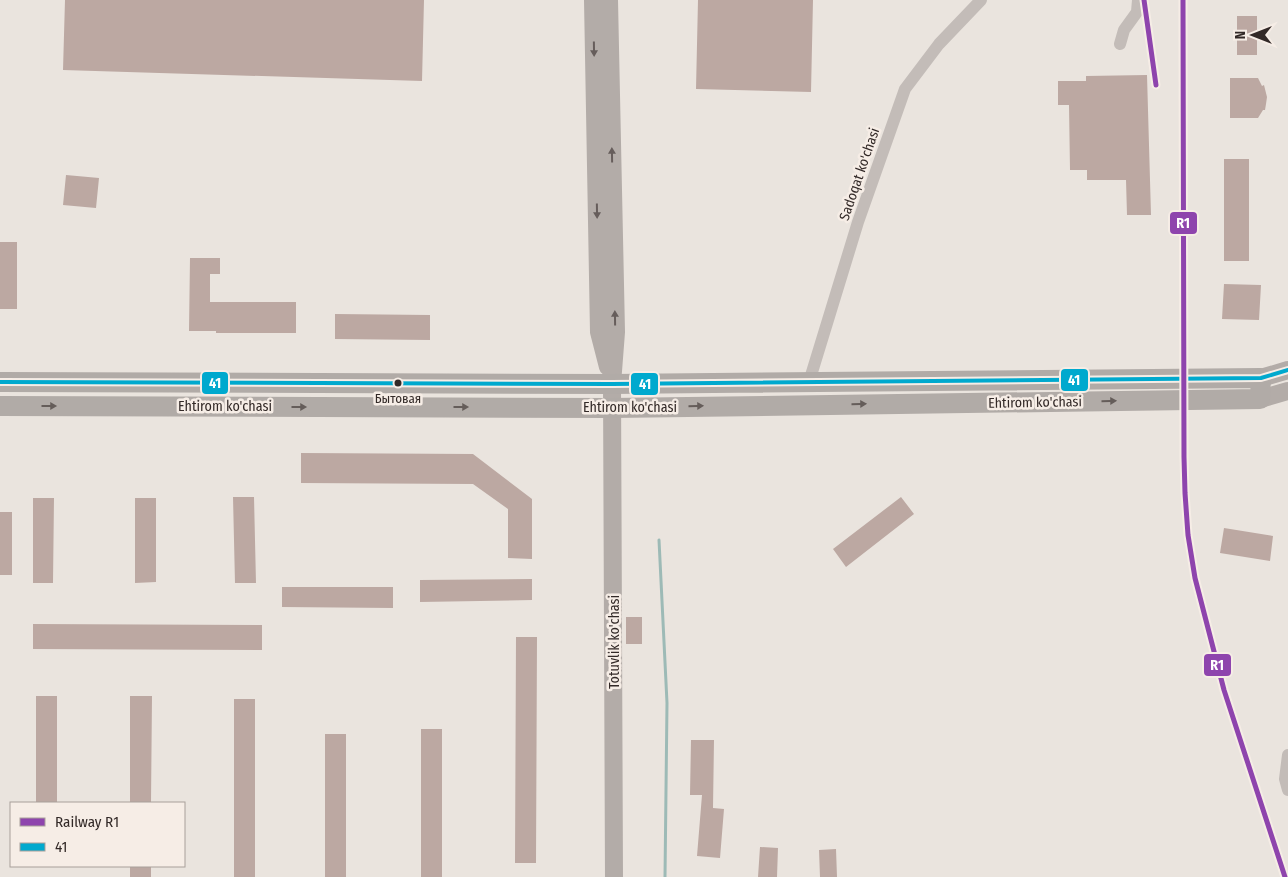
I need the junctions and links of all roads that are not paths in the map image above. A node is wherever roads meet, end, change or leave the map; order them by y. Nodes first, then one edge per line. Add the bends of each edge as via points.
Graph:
1 (593, 0) edge
2 (609, 0) edge
3 (981, 0) edge
4 (1138, 0) edge
5 (1120, 44) dead end
6 (1288, 370) edge
7 (1261, 378) junction
8 (0, 382) edge
9 (810, 382) junction
10 (612, 384) junction
11 (1288, 391) edge
12 (1260, 399) junction
13 (1288, 402) edge
14 (0, 406) edge
15 (612, 408) junction
16 (1288, 755) edge
17 (1288, 790) edge
18 (614, 877) edge

1 -> 10 main road via 599,332
10 -> 2 main road via 616,332
3 - 9 street, Sadoqat ko'chasi via 940,44 905,89 858,222
4 - 5 street via 1137,12 1124,30
6 - 7 main road
7 - 9 main road, Ehtirom ko'chasi
7 - 12 main road
8 - 10 main road, Ehtirom ko'chasi
9 - 10 main road, Ehtirom ko'chasi
10 - 15 main road, Totuvlik ko'chasi
11 - 12 main road
12 - 13 main road
15 -> 12 main road, Ehtirom ko'chasi
14 -> 15 main road, Ehtirom ko'chasi
15 - 18 main road, Totuvlik ko'chasi
16 - 17 street via 1285,779

